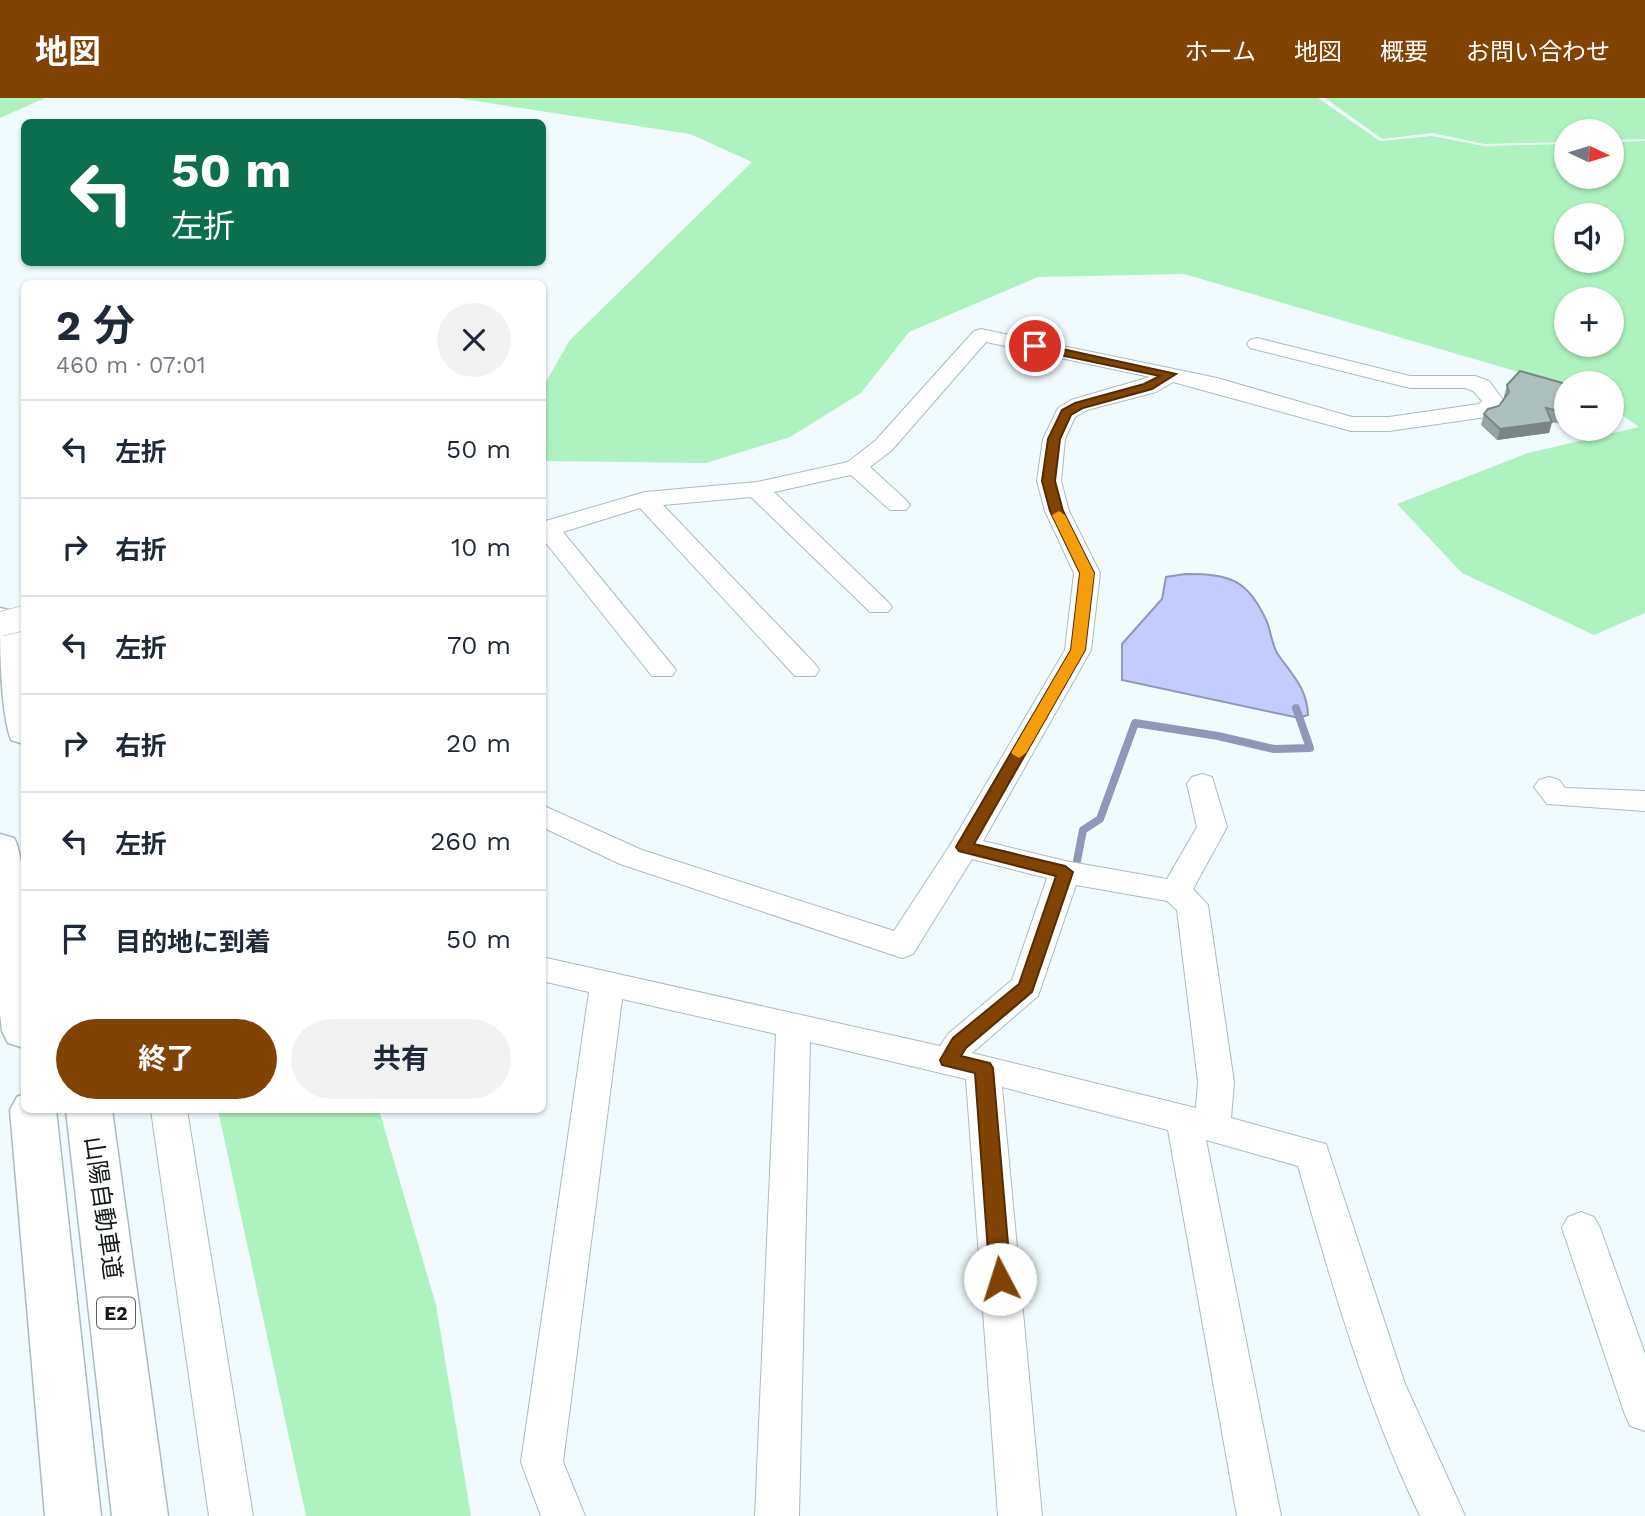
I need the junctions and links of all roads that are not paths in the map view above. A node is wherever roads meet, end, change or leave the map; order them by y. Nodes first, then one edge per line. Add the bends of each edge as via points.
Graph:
1 (1257, 344) dead end
2 (1171, 374) junction
3 (856, 467) junction
4 (757, 489) junction
5 (645, 499) junction
6 (898, 505) dead end
7 (546, 529) edge
8 (546, 530) edge
9 (879, 607) dead end
10 (0, 618) edge
11 (21, 619) edge
12 (0, 624) edge
13 (662, 670) dead end
14 (805, 670) dead end
15 (21, 718) edge
16 (1202, 784) dead end
17 (1549, 787) dead end
18 (1645, 801) edge
19 (546, 816) edge
20 (964, 847) junction
21 (0, 848) edge
22 (1065, 872) junction
23 (1176, 892) junction
24 (546, 970) edge
25 (607, 983) junction
26 (21, 1008) edge
27 (793, 1027) junction
28 (966, 1064) junction
29 (33, 1113) edge
30 (89, 1113) edge
31 (169, 1113) edge
32 (1198, 1122) junction
33 (1581, 1228) dead end
34 (1645, 1412) edge
35 (73, 1516) edge
36 (140, 1516) edge
37 (231, 1516) edge
38 (564, 1516) edge
39 (777, 1516) edge
40 (1020, 1516) edge
41 (1259, 1516) edge
42 (1443, 1516) edge

1 - 2 street via 1410,382 1467,381 1481,386 1493,401 1486,410 1359,424
2 - 3 street via 981,335 884,445
2 - 20 street via 1148,387 1079,405 1066,413 1054,439 1049,481 1057,511 1087,573 1078,650
3 - 4 street
3 - 6 street
4 - 5 street
4 - 9 street
5 - 7 street
5 - 14 street
8 - 13 street
10 - 15 highway
11 - 12 street, bridge
16 - 23 street via 1212,827
17 - 18 street via 1557,797
19 - 20 street via 631,857 902,946
20 - 22 street
21 - 26 highway
22 - 23 street
22 - 28 street via 1026,987 960,1043
23 - 32 street via 1192,905 1216,1082
24 - 25 street
25 - 27 street
25 - 38 street via 542,1462
27 - 28 street
27 - 39 street
28 - 32 street
28 - 40 street
29 - 35 highway
30 - 36 highway, 山陽自動車道 / E2
31 - 37 street
32 - 41 street
32 - 42 street via 1313,1154 1378,1365
33 - 34 street

